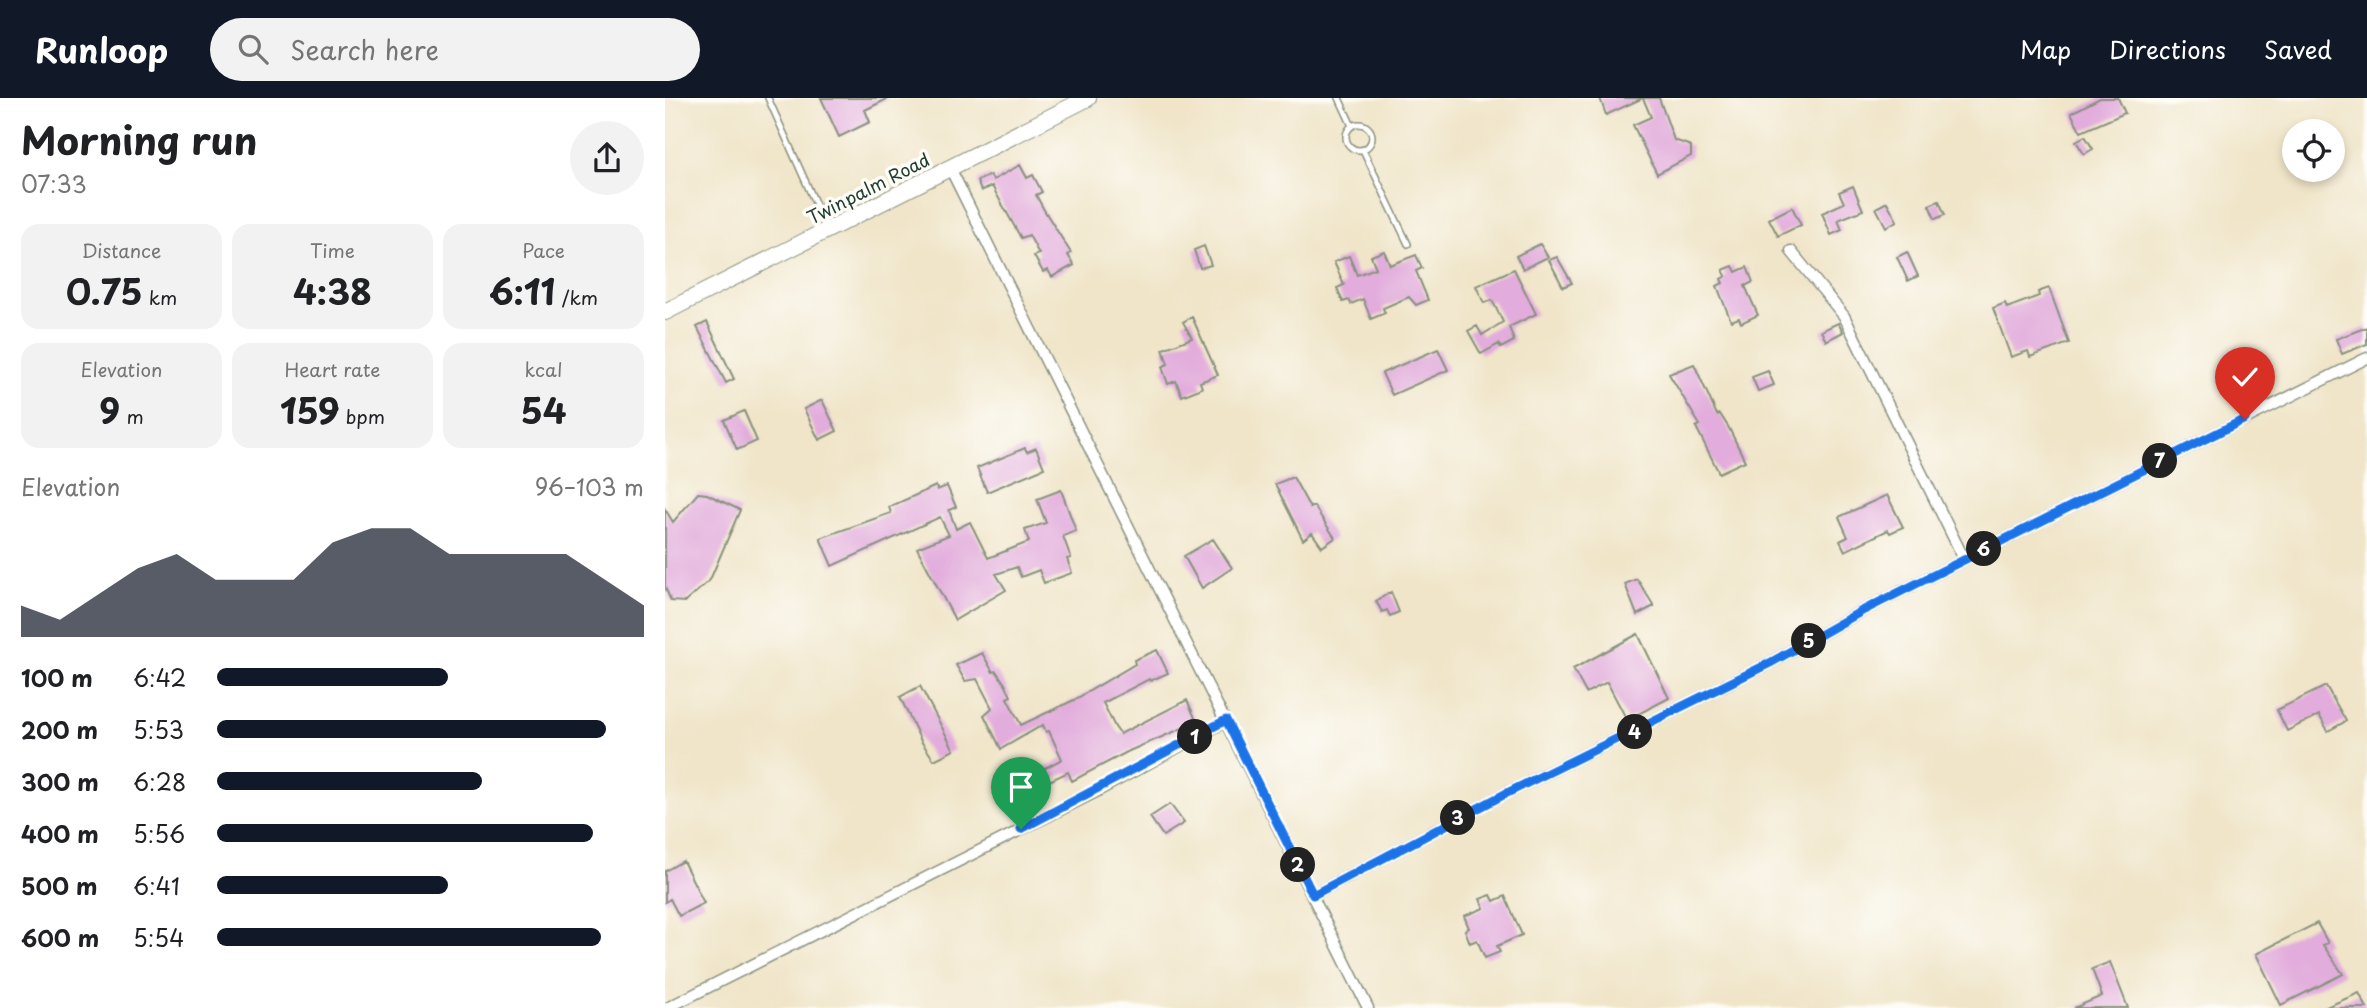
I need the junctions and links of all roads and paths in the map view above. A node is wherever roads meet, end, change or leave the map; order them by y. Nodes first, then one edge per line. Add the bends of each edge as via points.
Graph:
1 (768, 98) edge
2 (1088, 98) edge
3 (1339, 98) edge
4 (1352, 126) junction
5 (1363, 149) junction
6 (950, 168) junction
7 (828, 229) junction
8 (1408, 244) dead end
9 (1791, 251) dead end
10 (665, 312) edge
11 (2367, 358) edge
12 (1964, 559) junction
13 (1226, 720) junction
14 (1313, 895) junction
15 (667, 1008) edge
16 (1368, 1008) edge

1 - 7 lane
2 - 6 main road, Twinpalm Road
3 - 4 lane
4 - 5 lane via 1346,134 1348,144
4 - 5 lane via 1366,125 1372,133 1371,144
5 - 8 lane
6 - 7 main road, Twinpalm Road
6 - 13 street
7 - 10 main road, Twinpalm Road
9 - 12 street via 1844,316
11 - 12 street
12 - 14 street
13 - 14 street
13 - 15 street via 1090,795
14 - 16 street

